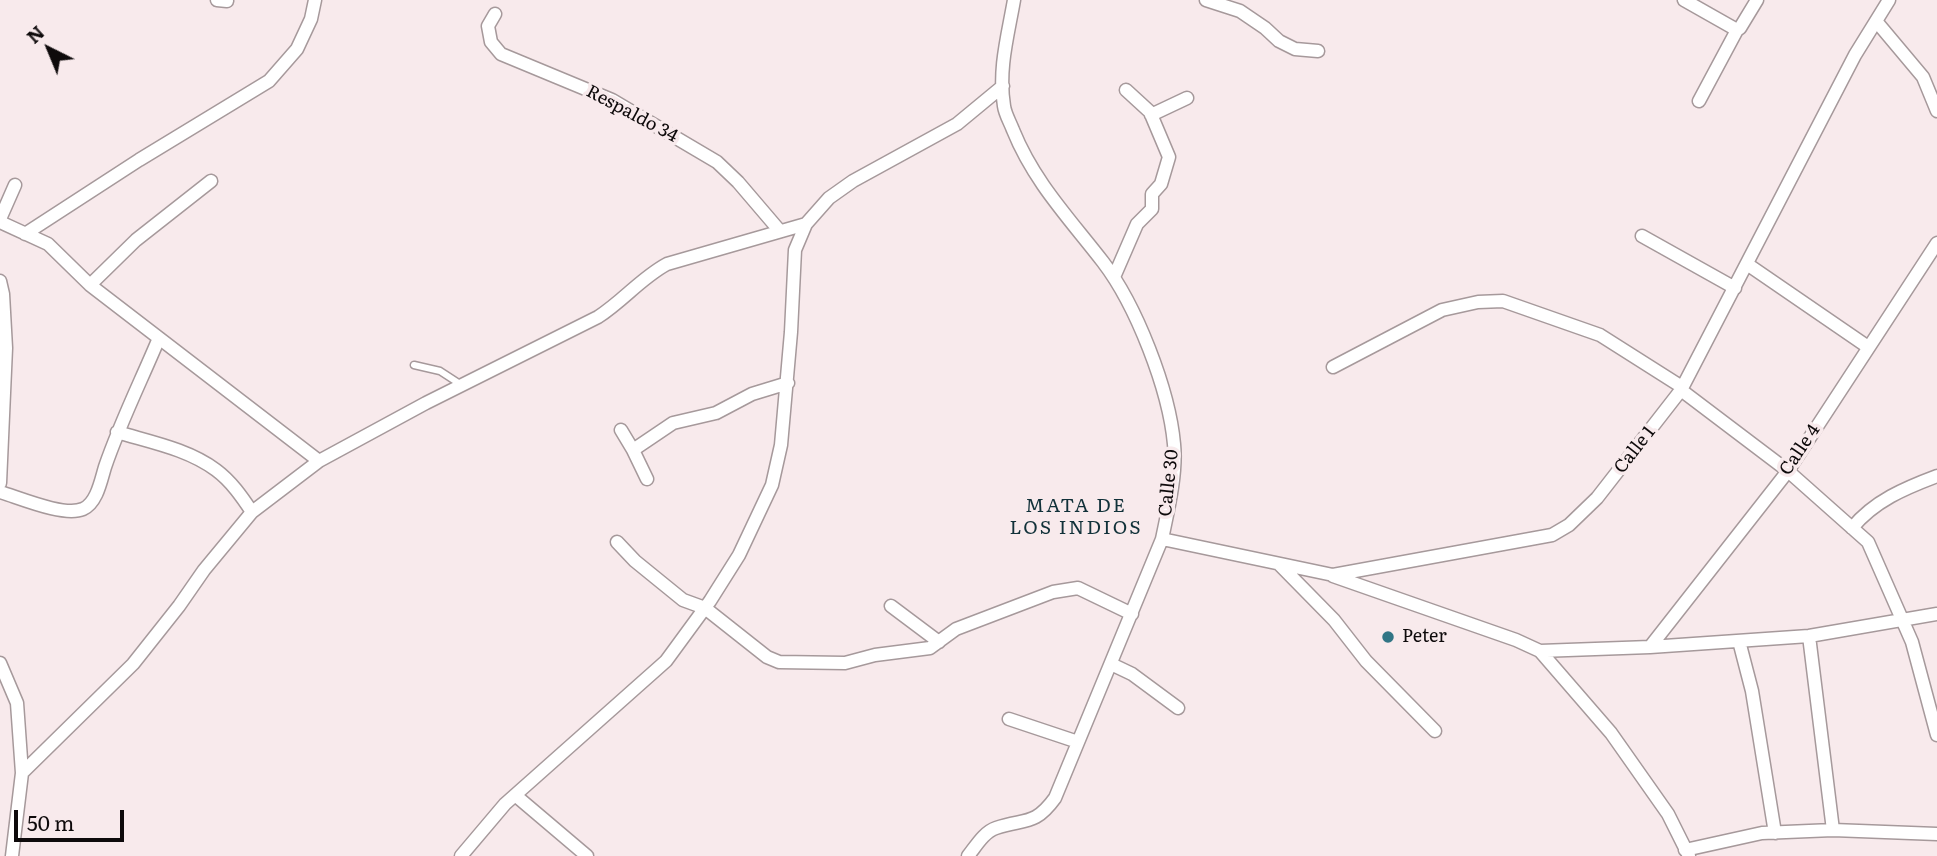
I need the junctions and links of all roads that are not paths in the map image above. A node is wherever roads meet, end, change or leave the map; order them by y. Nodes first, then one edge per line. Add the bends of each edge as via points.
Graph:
1 (315, 0) edge
2 (1014, 0) edge
3 (1206, 0) edge
4 (1684, 0) edge
5 (1757, 0) edge
6 (1889, 0) edge
7 (495, 14) dead end
8 (1876, 21) junction
9 (1737, 30) junction
10 (1318, 51) dead end
11 (1003, 86) junction
12 (1126, 90) dead end
13 (1188, 98) dead end
14 (1699, 101) dead end
15 (1937, 111) edge
16 (1151, 115) junction
17 (211, 181) dead end
18 (15, 185) dead end
19 (806, 224) junction
20 (2, 225) edge
21 (779, 230) junction
22 (25, 234) junction
23 (1642, 236) dead end
24 (1937, 243) edge
25 (1747, 264) junction
26 (1114, 278) junction
27 (0, 281) edge
28 (90, 285) junction
29 (1735, 288) junction
30 (159, 338) junction
31 (1868, 347) junction
32 (414, 365) dead end
33 (1333, 367) dead end
34 (788, 383) junction
35 (461, 385) junction
36 (1681, 388) junction
37 (621, 430) dead end
38 (117, 432) junction
39 (633, 450) junction
40 (319, 461) junction
41 (1788, 471) junction
42 (1937, 476) edge
43 (647, 479) dead end
44 (0, 483) edge
45 (0, 492) edge
46 (252, 512) junction
47 (1852, 528) junction
48 (1162, 539) junction
49 (617, 542) dead end
50 (1279, 564) junction
51 (1333, 575) junction
52 (891, 606) dead end
53 (705, 608) junction
54 (1132, 614) junction
55 (1937, 614) edge
56 (1903, 621) junction
57 (1809, 636) junction
58 (1739, 641) junction
59 (939, 642) junction
60 (1650, 647) junction
61 (1540, 651) junction
62 (0, 663) edge
63 (1111, 664) junction
64 (1178, 708) dead end
65 (1009, 719) dead end
66 (1435, 732) dead end
67 (1937, 735) edge
68 (1079, 743) junction
69 (22, 773) junction
70 (515, 794) junction
71 (1833, 830) junction
72 (1775, 833) junction
73 (1937, 834) edge
74 (1687, 853) edge
75 (12, 856) edge
76 (461, 856) edge
77 (587, 856) edge
78 (968, 856) edge

1 - 22 street via 297,49 270,81
2 - 11 street, Calle 30 via 1002,65
3 - 10 street via 1240,11 1295,49
4 - 9 street
5 - 9 street
6 - 8 street, Calle 1
7 - 21 street, Respaldo 34 via 488,26 491,42 501,54 612,100 717,162
8 - 15 street via 1923,76
8 - 25 street, Calle 1
9 - 14 street
11 - 19 street via 957,124 853,181 829,198
11 - 26 street, Calle 30 via 1004,108 1025,159
12 - 16 street
13 - 16 street
16 - 26 street via 1169,157 1153,194 1152,209 1137,224
17 - 28 street via 136,240
18 - 20 street
19 - 21 street
19 - 34 street via 795,250
20 - 22 street
21 - 35 street via 667,264 598,317
22 - 28 street via 48,244
23 - 29 street
24 - 31 street, Calle 4
25 - 29 street, Calle 1
25 - 31 street
26 - 48 street, Calle 30 via 1124,291 1167,406 1174,446
27 - 44 street via 6,348
28 - 30 street
29 - 36 street, Calle 1
30 - 38 street
30 - 40 street
31 - 41 street, Calle 4
32 - 35 lane via 440,372
33 - 36 street via 1443,310 1503,301 1600,335
34 - 39 street via 752,394 716,413 673,423
34 - 53 street via 772,485 739,555
35 - 40 street
36 - 41 street
36 - 51 street, Calle 1 via 1597,498 1557,534
37 - 39 street
38 - 45 street via 97,493 81,510 60,510
38 - 46 street via 192,456 216,470
39 - 43 street
40 - 46 street
41 - 47 street
41 - 60 street, Calle 4
42 - 47 street via 1888,497
46 - 69 street via 133,664
47 - 56 street via 1868,542
48 - 50 street, Calle 1
48 - 54 street, Calle 30
49 - 53 street via 683,600
50 - 51 street, Calle 1
50 - 66 street
51 - 61 street
52 - 59 street
53 - 59 street via 779,662 845,663 930,649
53 - 70 street via 666,661
54 - 59 street via 1078,588 956,629
54 - 63 street, Calle 30
55 - 56 street
56 - 57 street
56 - 67 street
57 - 58 street
57 - 71 street
58 - 60 street
58 - 72 street via 1752,691
60 - 61 street
61 - 74 street via 1611,733 1668,814
62 - 69 street via 17,703
63 - 64 street
63 - 68 street, Calle 30
65 - 68 street
68 - 78 street, Calle 30 via 1047,809 1021,823 994,828
69 - 75 street
70 - 76 street
70 - 77 street
71 - 72 street
71 - 73 street
72 - 74 street

